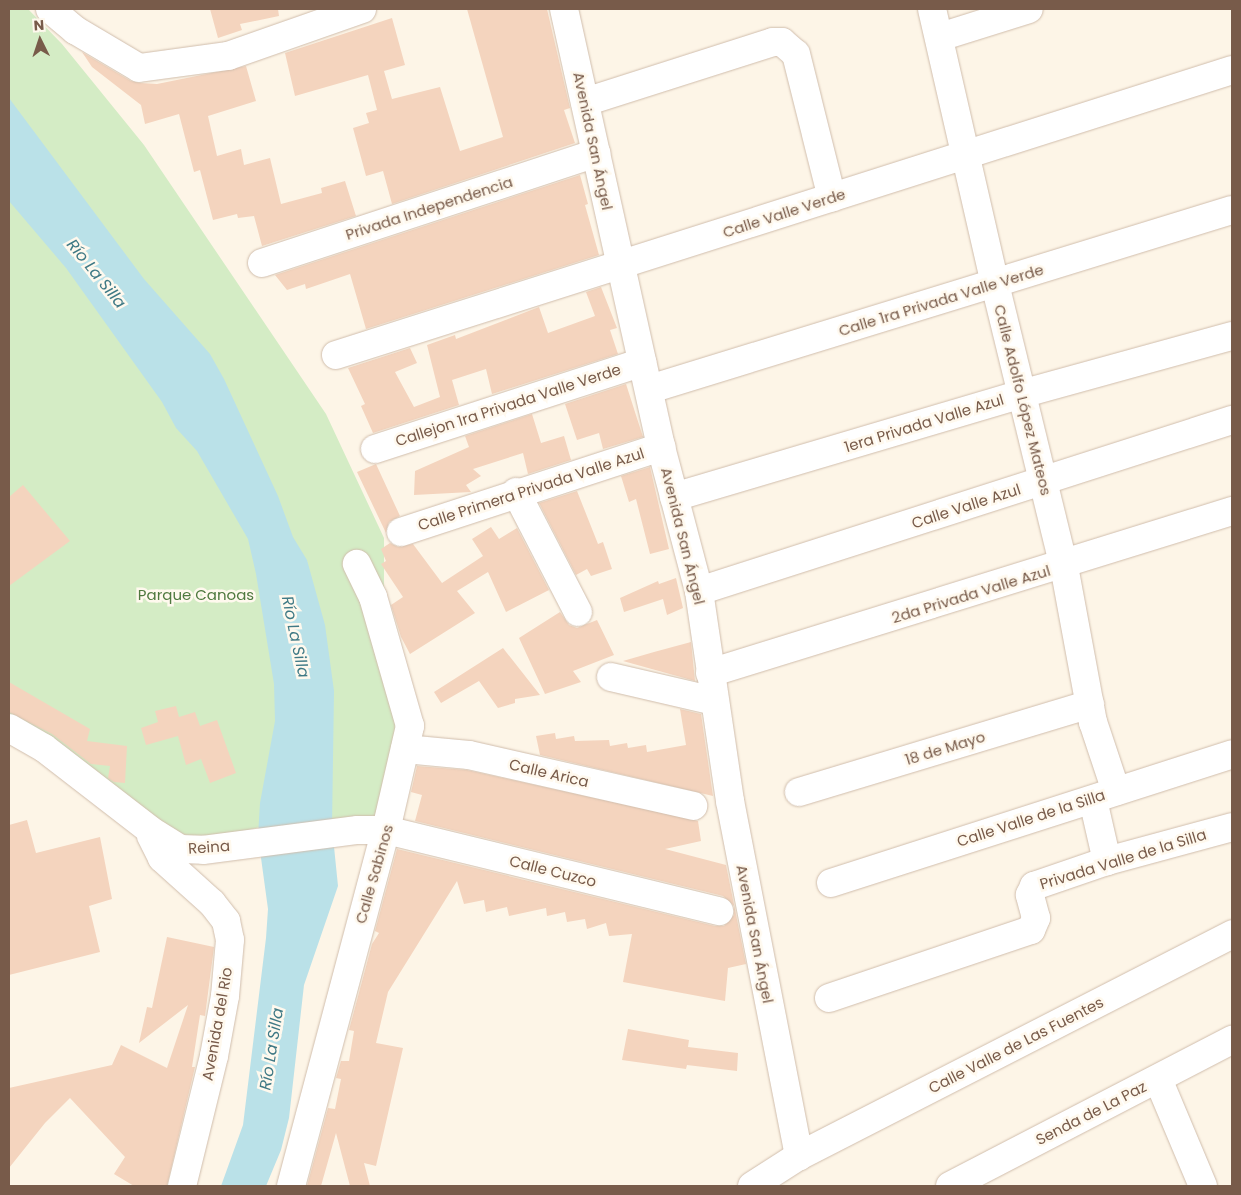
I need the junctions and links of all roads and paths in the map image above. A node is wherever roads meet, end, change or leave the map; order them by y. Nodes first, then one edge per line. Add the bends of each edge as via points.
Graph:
1 (50, 9) edge
2 (362, 9) edge
3 (564, 9) edge
4 (932, 9) edge
5 (1029, 9) edge
6 (305, 17) edge
7 (72, 19) edge
8 (940, 37) junction
9 (1232, 70) edge
10 (585, 102) junction
11 (596, 153) junction
12 (968, 154) junction
13 (832, 198) junction
14 (1232, 210) edge
15 (262, 263) dead end
16 (620, 265) junction
17 (995, 284) junction
18 (1232, 336) edge
19 (336, 355) dead end
20 (642, 362) junction
21 (650, 389) junction
22 (1021, 394) junction
23 (1232, 420) edge
24 (661, 447) junction
25 (374, 449) dead end
26 (1043, 482) junction
27 (516, 492) junction
28 (674, 497) junction
29 (1232, 511) edge
30 (400, 532) dead end
31 (357, 564) dead end
32 (1064, 566) junction
33 (699, 591) junction
34 (578, 612) dead end
35 (710, 674) junction
36 (611, 677) dead end
37 (714, 701) junction
38 (1090, 704) junction
39 (9, 728) edge
40 (405, 750) junction
41 (1232, 754) edge
42 (799, 792) dead end
43 (1104, 795) junction
44 (693, 806) dead end
45 (1232, 827) edge
46 (150, 830) junction
47 (386, 830) junction
48 (1107, 861) junction
49 (830, 883) dead end
50 (719, 911) dead end
51 (1232, 934) edge
52 (829, 998) dead end
53 (1232, 1040) edge
54 (1158, 1079) junction
55 (799, 1156) junction
56 (182, 1186) edge
57 (292, 1186) edge
58 (752, 1186) edge
59 (950, 1186) edge
60 (1203, 1186) edge

1 - 7 street
2 - 6 street
3 - 10 street, Avenida San Ángel
4 - 8 street, Calle Adolfo López Mateos
5 - 8 street
6 - 7 street via 228,56 148,68 127,63
8 - 12 street, Calle Adolfo López Mateos
9 - 12 street, Calle Valle Verde
10 - 11 street, Avenida San Ángel
10 - 13 street via 773,42 782,42 796,54
11 - 15 street, Privada Independencia
11 - 16 street, Avenida San Ángel
12 - 13 street, Calle Valle Verde
12 - 17 street, Calle Adolfo López Mateos
13 - 16 street, Calle Valle Verde
14 - 17 street, Calle 1ra Privada Valle Verde
16 - 19 street, Calle Valle Verde
16 - 20 street, Avenida San Ángel
17 - 21 street, Calle 1ra Privada Valle Verde
17 - 22 street, Calle Adolfo López Mateos
18 - 22 street, 1era Privada Valle Azul
20 - 21 street, Avenida San Ángel
20 - 25 street, Callejon 1ra Privada Valle Verde
21 - 24 street, Avenida San Ángel
22 - 26 street, Calle Adolfo López Mateos
22 - 28 street, 1era Privada Valle Azul
23 - 26 street, Calle Valle Azul
24 - 27 street, Calle Primera Privada Valle Azul
24 - 28 street, Avenida San Ángel
26 - 32 street, Calle Adolfo López Mateos
26 - 33 street, Calle Valle Azul
27 - 30 street, Calle Primera Privada Valle Azul
27 - 34 street
28 - 33 street, Avenida San Ángel
29 - 32 street, 2da Privada Valle Azul
31 - 40 street, Calle Sabinos via 373,597 395,665 410,726
32 - 35 street, 2da Privada Valle Azul
32 - 38 street, Calle Adolfo López Mateos
33 - 35 street, Avenida San Ángel
35 - 37 street, Avenida San Ángel
36 - 37 street
37 - 55 street, Avenida San Ángel via 733,820
38 - 42 street, 18 de Mayo
38 - 43 street, Calle Adolfo López Mateos
39 - 46 street, Reina via 44,748
40 - 44 street, Calle Arica via 469,755
40 - 47 street, Calle Sabinos
41 - 43 street, Calle Valle de la Silla
43 - 48 street, Calle Adolfo López Mateos
43 - 49 street, Calle Valle de la Silla
45 - 48 street, Privada Valle de la Silla
46 - 47 street, Reina via 180,849 358,830
46 - 56 street, Avenida del Rio via 153,844 162,858 212,903 226,921 230,940 225,996 214,1056
47 - 50 street, Calle Cuzco
47 - 57 street, Calle Sabinos
48 - 52 street, Privada Valle de la Silla via 1034,886 1030,895 1036,918 1031,930
51 - 55 street, Calle Valle de Las Fuentes
53 - 54 street, Senda de La Paz
54 - 59 street, Senda de La Paz
54 - 60 street
55 - 58 street

